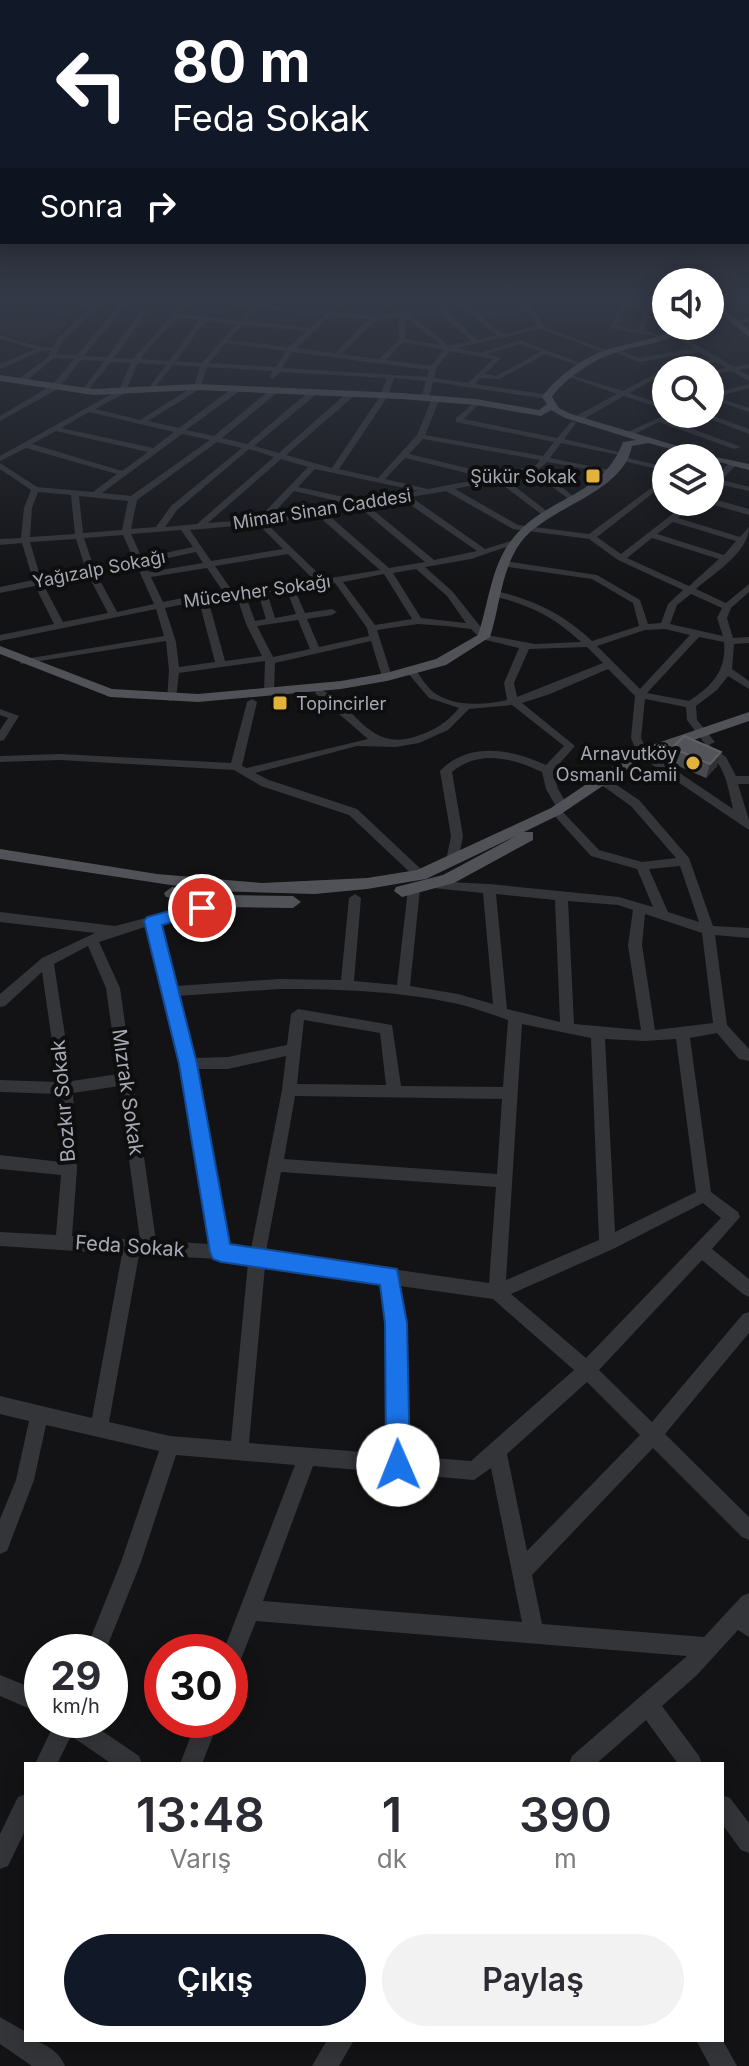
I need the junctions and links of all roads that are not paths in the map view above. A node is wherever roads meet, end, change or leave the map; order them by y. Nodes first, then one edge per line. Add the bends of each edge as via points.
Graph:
1 (43, 394) edge
2 (117, 394) edge
3 (187, 394) edge
4 (227, 394) edge
5 (266, 394) edge
6 (306, 394) edge
7 (347, 394) edge
8 (366, 394) edge
9 (430, 394) edge
10 (516, 394) edge
11 (548, 394) edge
12 (617, 394) edge
13 (631, 394) edge
14 (385, 396) junction
15 (430, 399) junction
16 (549, 401) junction
17 (724, 402) edge
18 (652, 403) edge
19 (474, 405) junction
20 (0, 409) edge
21 (89, 410) junction
22 (749, 410) edge
23 (11, 412) junction
24 (0, 419) edge
25 (574, 421) junction
26 (140, 423) junction
27 (724, 423) edge
28 (652, 424) edge
29 (683, 428) edge
30 (56, 429) junction
31 (609, 430) junction
32 (184, 431) junction
33 (749, 433) edge
34 (421, 436) junction
35 (216, 439) junction
36 (626, 439) junction
37 (559, 440) junction
38 (654, 444) edge
39 (25, 445) junction
40 (250, 447) junction
41 (737, 447) junction
42 (156, 451) junction
43 (404, 455) junction
44 (279, 456) junction
45 (622, 456) junction
46 (546, 458) junction
47 (724, 461) edge
48 (0, 462) edge
49 (728, 462) junction
50 (652, 465) edge
51 (313, 466) junction
52 (724, 467) edge
53 (749, 467) edge
54 (336, 468) junction
55 (533, 469) junction
56 (615, 472) junction
57 (125, 474) junction
58 (382, 478) junction
59 (498, 478) junction
60 (724, 484) edge
61 (292, 488) junction
62 (447, 488) junction
63 (35, 489) junction
64 (749, 489) edge
65 (652, 490) edge
66 (430, 491) junction
67 (75, 493) junction
68 (96, 494) junction
69 (403, 496) junction
70 (570, 498) junction
71 (133, 499) junction
72 (359, 503) junction
73 (724, 506) edge
74 (318, 511) junction
75 (545, 514) junction
76 (748, 514) edge
77 (676, 516) edge
78 (672, 519) junction
79 (260, 522) junction
80 (200, 526) junction
81 (184, 528) junction
82 (527, 529) junction
83 (158, 530) junction
84 (749, 530) edge
85 (126, 532) junction
86 (651, 535) junction
87 (76, 536) junction
88 (591, 537) junction
89 (24, 540) junction
90 (741, 540) junction
91 (0, 542) edge
92 (514, 543) junction
93 (198, 549) junction
94 (481, 550) junction
95 (290, 551) junction
96 (729, 555) junction
97 (749, 556) edge
98 (621, 558) junction
99 (140, 561) junction
100 (432, 563) junction
101 (504, 564) junction
102 (210, 566) junction
103 (418, 566) junction
104 (387, 571) junction
105 (89, 572) junction
106 (146, 575) junction
107 (337, 580) junction
108 (37, 581) junction
109 (322, 582) junction
110 (749, 587) edge
111 (290, 588) junction
112 (0, 590) edge
113 (228, 592) junction
114 (240, 592) junction
115 (262, 592) junction
116 (688, 592) junction
117 (496, 594) junction
118 (203, 597) junction
119 (160, 606) junction
120 (727, 607) junction
121 (332, 612) dead end
122 (114, 615) junction
123 (300, 617) junction
124 (0, 621) edge
125 (271, 621) junction
126 (418, 621) junction
127 (251, 624) junction
128 (665, 626) junction
129 (60, 627) junction
130 (644, 627) junction
131 (479, 632) junction
132 (374, 633) junction
133 (696, 634) junction
134 (4, 638) edge
135 (169, 638) junction
136 (749, 640) edge
137 (732, 641) junction
138 (592, 644) junction
139 (525, 646) junction
140 (0, 650) edge
141 (316, 651) junction
142 (269, 660) junction
143 (25, 662) junction
144 (220, 663) junction
145 (608, 665) junction
146 (727, 670) junction
147 (47, 671) junction
148 (174, 671) junction
149 (411, 671) junction
150 (387, 677) junction
151 (341, 685) junction
152 (749, 686) edge
153 (269, 691) junction
154 (320, 692) junction
155 (640, 695) junction
156 (171, 698) junction
157 (513, 701) junction
158 (252, 702) junction
159 (691, 705) junction
160 (465, 708) junction
161 (0, 712) edge
162 (749, 716) edge
163 (703, 734) junction
164 (0, 738) edge
165 (376, 740) junction
166 (673, 743) junction
167 (715, 749) junction
168 (642, 753) junction
169 (0, 759) edge
170 (241, 769) junction
171 (547, 770) junction
172 (600, 778) junction
173 (730, 780) junction
174 (749, 780) edge
175 (559, 808) junction
176 (745, 822) edge
177 (0, 854) edge
178 (452, 861) junction
179 (685, 861) junction
180 (0, 865) edge
181 (642, 866) junction
182 (423, 883) junction
183 (489, 888) junction
184 (561, 896) junction
185 (355, 898) junction
186 (227, 901) junction
187 (640, 907) junction
188 (662, 914) junction
189 (0, 917) edge
190 (153, 921) junction
191 (708, 930) junction
192 (118, 932) junction
193 (749, 933) edge
194 (92, 940) junction
195 (47, 961) junction
196 (347, 986) junction
197 (403, 990) junction
198 (172, 991) junction
199 (0, 1002) edge
200 (507, 1014) junction
201 (567, 1027) junction
202 (720, 1027) junction
203 (598, 1033) junction
204 (649, 1035) junction
205 (683, 1036) junction
206 (294, 1049) junction
207 (749, 1055) edge
208 (188, 1064) junction
209 (126, 1079) junction
210 (0, 1086) edge
211 (66, 1088) junction
212 (289, 1090) junction
213 (394, 1090) junction
214 (511, 1093) junction
215 (0, 1162) edge
216 (275, 1165) junction
217 (69, 1169) junction
218 (505, 1181) junction
219 (704, 1195) junction
220 (63, 1242) junction
221 (1, 1244) edge
222 (607, 1244) junction
223 (141, 1247) junction
224 (701, 1250) junction
225 (221, 1252) junction
226 (257, 1258) junction
227 (390, 1276) junction
228 (749, 1289) edge
229 (497, 1292) junction
230 (749, 1320) edge
231 (587, 1370) junction
232 (0, 1405) edge
233 (39, 1414) junction
234 (99, 1428) junction
235 (653, 1435) junction
236 (170, 1445) junction
237 (239, 1451) junction
238 (497, 1451) junction
239 (307, 1457) junction
240 (398, 1465) junction
241 (749, 1530) edge
242 (0, 1544) edge
243 (521, 1572) junction
244 (250, 1610) junction
245 (745, 1615) edge
246 (534, 1633) junction
247 (102, 1634) edge
248 (241, 1634) edge
249 (708, 1648) junction
250 (0, 1685) edge
251 (24, 1695) edge
252 (648, 1705) junction
253 (58, 1738) edge
254 (93, 1738) edge
255 (201, 1738) edge
256 (47, 1762) edge
257 (128, 1762) edge
258 (192, 1762) edge
259 (582, 1762) edge
260 (690, 1762) edge
261 (24, 1809) edge
262 (724, 1809) edge
263 (749, 1842) edge
264 (2, 1850) edge
265 (0, 2029) edge
266 (341, 2042) edge
267 (709, 2042) edge
268 (53, 2066) edge
269 (324, 2066) edge
270 (725, 2066) edge

1 - 23 street
2 - 21 street
3 - 26 street
4 - 32 street
5 - 35 street
6 - 40 street
7 - 44 street
8 - 14 main road
9 - 15 street
10 - 16 street
11 - 16 main road
12 - 25 street
13 - 18 street
14 - 15 main road
14 - 54 street
15 - 16 main road via 541,413
15 - 19 main road
15 - 34 street
16 - 25 main road
17 - 22 street
19 - 25 main road
19 - 37 street via 459,420
20 - 23 street
21 - 26 street
21 - 30 street
23 - 24 street
25 - 31 main road
25 - 37 street, Mimar Sinan Caddesi
26 - 32 street
27 - 33 street
28 - 36 street
29 - 41 street
30 - 39 street
30 - 42 street
31 - 36 main road
31 - 45 main road via 619,441
32 - 35 street
32 - 42 street
33 - 41 street
34 - 43 street
34 - 46 street
35 - 40 street
35 - 71 street
36 - 38 main road
36 - 45 main road
37 - 45 street
37 - 46 street, Mimar Sinan Caddesi
39 - 48 street
39 - 57 street
40 - 44 street
40 - 83 street via 174,508
41 - 49 street
42 - 57 street
43 - 58 street
43 - 59 street
44 - 51 street
44 - 80 street
45 - 50 street
45 - 56 main road
46 - 55 street, Mimar Sinan Caddesi
46 - 56 street
47 - 49 main road
48 - 63 street
49 - 52 street
49 - 53 main road
51 - 54 street
51 - 61 street
54 - 58 street
55 - 59 street, Mimar Sinan Caddesi
55 - 70 street
56 - 70 main road
57 - 68 street
58 - 66 street
59 - 62 street, Mimar Sinan Caddesi
59 - 75 street
60 - 64 street
61 - 72 street
61 - 79 street
62 - 66 street, Mimar Sinan Caddesi
62 - 82 street
63 - 67 street
63 - 89 street via 24,514
65 - 88 street
66 - 69 street, Mimar Sinan Caddesi
67 - 68 street
67 - 87 street
68 - 71 street
69 - 72 street, Mimar Sinan Caddesi
69 - 94 street
70 - 75 main road
71 - 85 street
72 - 74 street, Mimar Sinan Caddesi
72 - 100 street
73 - 76 street
74 - 79 street, Mimar Sinan Caddesi
74 - 104 street
75 - 82 main road
77 - 78 street
78 - 86 street
78 - 90 street
79 - 80 street, Mimar Sinan Caddesi
79 - 95 street
80 - 81 street, Mimar Sinan Caddesi
81 - 83 street, Mimar Sinan Caddesi
81 - 93 street
82 - 88 street
82 - 92 main road
83 - 85 street, Mimar Sinan Caddesi
84 - 90 street
85 - 87 street, Mimar Sinan Caddesi
85 - 99 street
86 - 96 street
86 - 98 street
87 - 89 street, Mimar Sinan Caddesi
87 - 105 street
88 - 98 street
89 - 91 street, Mimar Sinan Caddesi
89 - 108 street
90 - 96 street
92 - 94 street, Mücevher Sokağı
92 - 101 main road
93 - 99 street, Yağızalp Sokağı
93 - 102 street
94 - 100 street, Mücevher Sokağı
95 - 102 street
95 - 109 street
96 - 97 street
96 - 116 street
98 - 116 street
99 - 105 street, Yağızalp Sokağı
99 - 106 street
100 - 103 street, Mücevher Sokağı
101 - 117 main road
101 - 130 street via 594,577 637,602
102 - 106 street
102 - 113 street
103 - 104 street, Mücevher Sokağı
103 - 131 street via 450,594
104 - 107 street, Mücevher Sokağı
104 - 126 street
105 - 108 street, Yağızalp Sokağı
105 - 122 street
106 - 119 street
107 - 109 street, Mücevher Sokağı
107 - 132 street
108 - 112 street, Yağızalp Sokağı
108 - 129 street
109 - 111 street, Mücevher Sokağı
110 - 120 street
111 - 115 street, Mücevher Sokağı
111 - 123 street
113 - 114 street, Mücevher Sokağı
113 - 118 street, Mücevher Sokağı
114 - 115 street, Mücevher Sokağı
114 - 127 street
115 - 125 street
116 - 120 street
116 - 128 street via 673,604
117 - 131 main road
117 - 138 street via 556,615
118 - 119 street, Mücevher Sokağı
118 - 144 street
119 - 122 street, Mücevher Sokağı
119 - 135 street
120 - 137 street via 722,618
121 - 123 street
122 - 129 street, Mücevher Sokağı
123 - 125 street
123 - 141 street
124 - 134 street
125 - 127 street
126 - 131 street
126 - 132 street
127 - 142 street
128 - 130 street
128 - 133 street
129 - 134 street, Mücevher Sokağı
130 - 138 street
131 - 139 street
131 - 149 main road via 451,658
132 - 141 street
132 - 150 street
133 - 137 street
133 - 155 street
135 - 143 street
135 - 148 street
136 - 137 street
137 - 146 street
138 - 139 street
138 - 145 street
139 - 157 street via 509,683
140 - 143 main road
141 - 142 street
142 - 144 street
142 - 153 street
143 - 147 main road
144 - 148 street
145 - 155 street
145 - 157 street
146 - 152 street
146 - 159 street via 716,690
147 - 156 main road via 110,693
147 - 158 main road via 75,689 120,705
148 - 156 street
149 - 150 main road
149 - 160 street via 436,698
150 - 151 main road
151 - 153 main road
151 - 154 main road
153 - 156 main road
154 - 158 main road
154 - 165 street
155 - 159 street
155 - 168 street via 636,738
157 - 160 street
157 - 171 street via 570,746
158 - 170 street
159 - 163 street via 692,720
160 - 165 street via 444,727 407,742
161 - 164 street via 14,716
162 - 163 main road
163 - 166 main road
163 - 167 street
165 - 170 street
166 - 167 street
166 - 168 main road
167 - 173 street
168 - 172 main road
168 - 176 street
169 - 170 street via 60,757
170 - 182 street via 265,783 353,812
171 - 175 street
171 - 178 street via 530,761 483,753 457,759 446,771 457,836
172 - 175 main road
172 - 179 street via 635,803
173 - 174 street
173 - 176 street
175 - 178 main road
175 - 181 street via 595,853
175 - 182 main road via 540,830
177 - 182 main road via 251,890
178 - 182 main road
179 - 181 street
179 - 191 street
180 - 186 main road
181 - 188 street
182 - 183 street
182 - 185 main road
182 - 197 street
183 - 184 street
183 - 200 street
184 - 187 street
184 - 201 street
185 - 186 main road
185 - 196 street
186 - 190 street
187 - 188 street
187 - 204 street via 635,945
188 - 191 street
189 - 192 street
190 - 192 street
190 - 198 street
191 - 193 street
191 - 202 street
192 - 194 street
194 - 195 street
194 - 209 street, Mızrak Sokak via 113,988
195 - 199 street
195 - 211 street, Bozkır Sokak
196 - 197 street
196 - 198 street via 266,983
197 - 200 street via 460,999
198 - 208 street
200 - 201 street
200 - 214 street
201 - 203 street
202 - 205 street
202 - 207 street
203 - 204 street
203 - 222 street
204 - 205 street
205 - 219 street
206 - 208 street via 228,1063
206 - 212 street
206 - 213 street via 298,1014 387,1029
208 - 225 street
209 - 211 street
209 - 223 street, Mızrak Sokak
210 - 211 street
211 - 217 street, Bozkır Sokak
212 - 213 street
212 - 216 street
213 - 214 street
214 - 218 street
215 - 217 street
216 - 218 street
216 - 226 street
217 - 220 street, Bozkır Sokak
218 - 229 street
219 - 222 street
219 - 224 street via 732,1217
220 - 221 street, Feda Sokak
220 - 223 street, Feda Sokak
222 - 229 street
223 - 225 street, Feda Sokak
223 - 234 street, Mızrak Sokak
224 - 228 street
224 - 231 street
225 - 226 street, Feda Sokak
226 - 227 street, Feda Sokak
226 - 237 street
227 - 229 street, Feda Sokak
227 - 240 street via 396,1323
229 - 231 street
230 - 235 street
231 - 235 street
231 - 238 street
232 - 233 street
233 - 234 street
233 - 242 street via 25,1480
234 - 236 street
235 - 241 street
235 - 243 street
236 - 237 street
236 - 247 street
237 - 239 street
238 - 240 street via 474,1471
238 - 243 street
239 - 240 street
239 - 244 street
243 - 246 street
244 - 246 street
244 - 248 street
245 - 249 street
246 - 249 street
249 - 252 street
250 - 251 street
252 - 259 street
252 - 260 street
253 - 256 street
254 - 257 street
255 - 258 street
261 - 264 street
262 - 263 street
265 - 268 street
266 - 269 street
267 - 270 street

